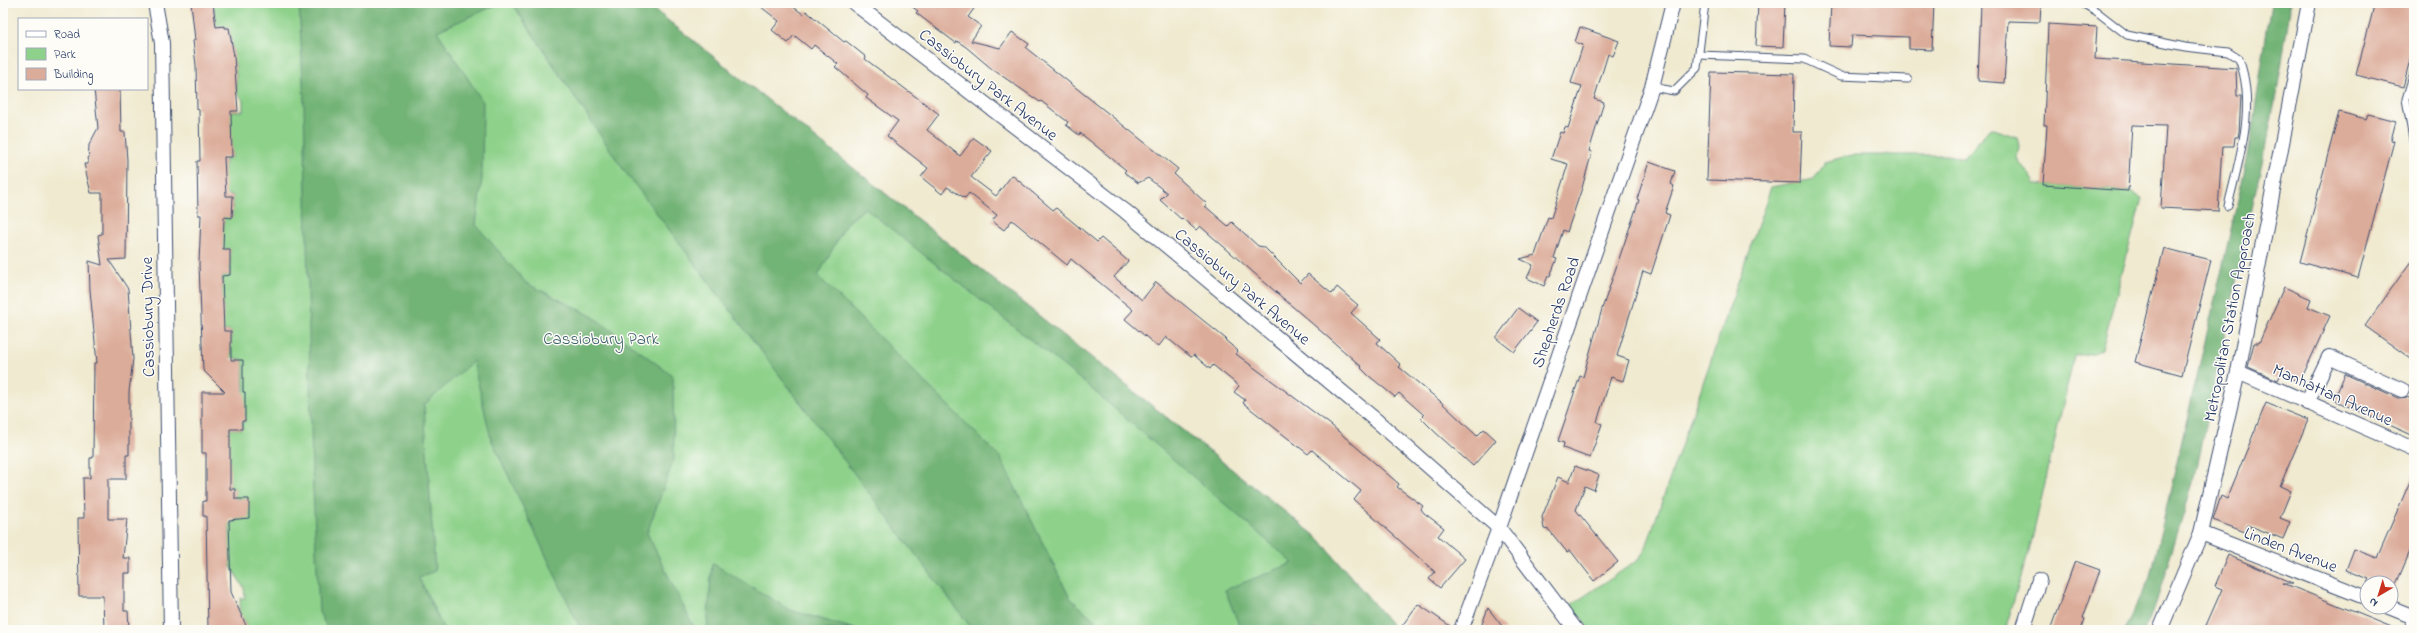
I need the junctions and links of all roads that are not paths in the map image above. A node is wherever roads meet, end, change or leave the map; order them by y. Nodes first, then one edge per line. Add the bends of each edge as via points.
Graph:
1 (154, 3) edge
2 (854, 3) edge
3 (1673, 3) edge
4 (1705, 3) edge
5 (2082, 3) edge
6 (2309, 3) edge
7 (1699, 55) junction
8 (2414, 73) edge
9 (1908, 79) dead end
10 (1652, 86) junction
11 (2414, 145) edge
12 (2228, 206) dead end
13 (2238, 372) junction
14 (2402, 390) dead end
15 (2308, 403) junction
16 (2414, 449) edge
17 (1499, 528) junction
18 (2201, 533) junction
19 (2039, 580) dead end
20 (2359, 595) edge
21 (2399, 611) edge
22 (2414, 617) edge
23 (2414, 623) edge
24 (171, 630) edge
25 (1461, 630) edge
26 (1576, 630) edge
27 (2023, 630) edge
28 (2160, 630) edge
29 (2411, 630) edge

1 - 24 street, Cassiobury Drive via 162,43
2 - 17 street, Cassiobury Park Avenue via 1125,211 1378,422
3 - 10 street, Shepherds Road
4 - 7 lane
5 - 12 lane via 2127,35 2185,47 2228,52 2239,59 2247,96 2243,144
6 - 13 street, Metropolitan Station Approach
7 - 9 lane via 1804,59 1841,76
7 - 10 lane via 1698,68 1674,91
8 - 11 lane via 2406,99
10 - 17 street, Shepherds Road
13 - 15 street, Manhattan Avenue
13 - 18 street, Metropolitan Station Approach
14 - 15 street via 2329,357
15 - 16 street, Manhattan Avenue
17 - 25 street, Shepherds Road
17 - 26 street, Cassiobury Park Avenue
18 - 20 street, Linden Avenue
18 - 28 street, Metropolitan Station Approach
19 - 27 street
21 - 22 street
23 - 29 street

